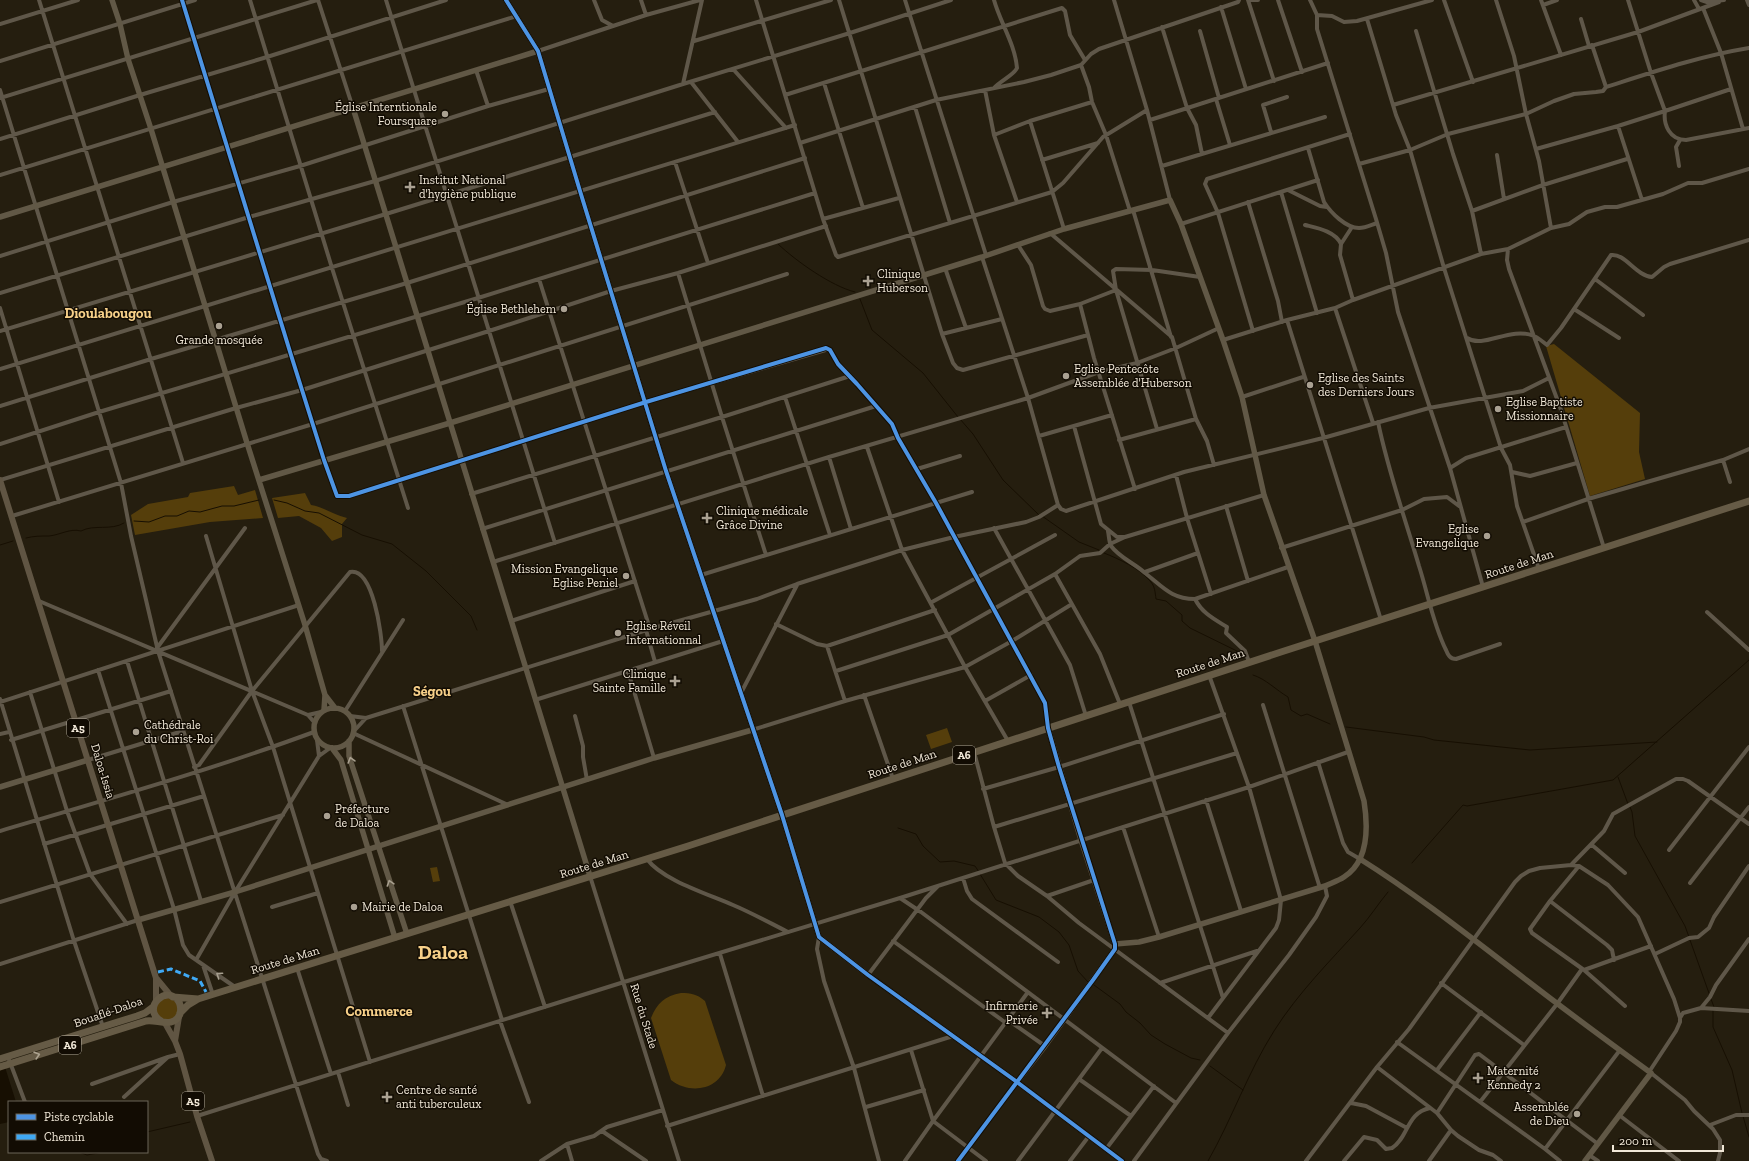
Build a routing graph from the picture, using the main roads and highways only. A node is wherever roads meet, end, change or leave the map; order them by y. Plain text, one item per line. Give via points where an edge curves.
1 (0, 480) edge
2 (1749, 501) edge
3 (156, 978) junction
4 (172, 996) junction
5 (198, 999) junction
6 (155, 1004) junction
7 (180, 1015) junction
8 (163, 1022) junction
9 (176, 1041) junction
10 (0, 1059) edge
11 (10, 1060) junction
12 (0, 1067) edge
13 (212, 1161) edge

1 - 3 main road, Daloa-Issia / A5
2 - 5 highway, Route de Man / A6 via 647,859
3 - 4 main road, A5
3 - 6 main road, A5
4 - 5 highway, A6
4 - 6 highway via 164,996
4 - 7 highway via 180,1005
5 - 7 highway, A6 via 188,1005
6 - 8 highway via 155,1015
6 - 11 highway, Bouaflé-Daloa / A6 via 145,1013
7 - 8 highway via 172,1022
7 - 9 main road, A5
8 - 9 main road, A5
11 -> 8 highway, Bouaflé-Daloa / A6 via 146,1021
9 - 13 main road, A5
10 - 11 highway, Bouaflé-Daloa / A6
11 - 12 highway, Bouaflé-Daloa / A6

